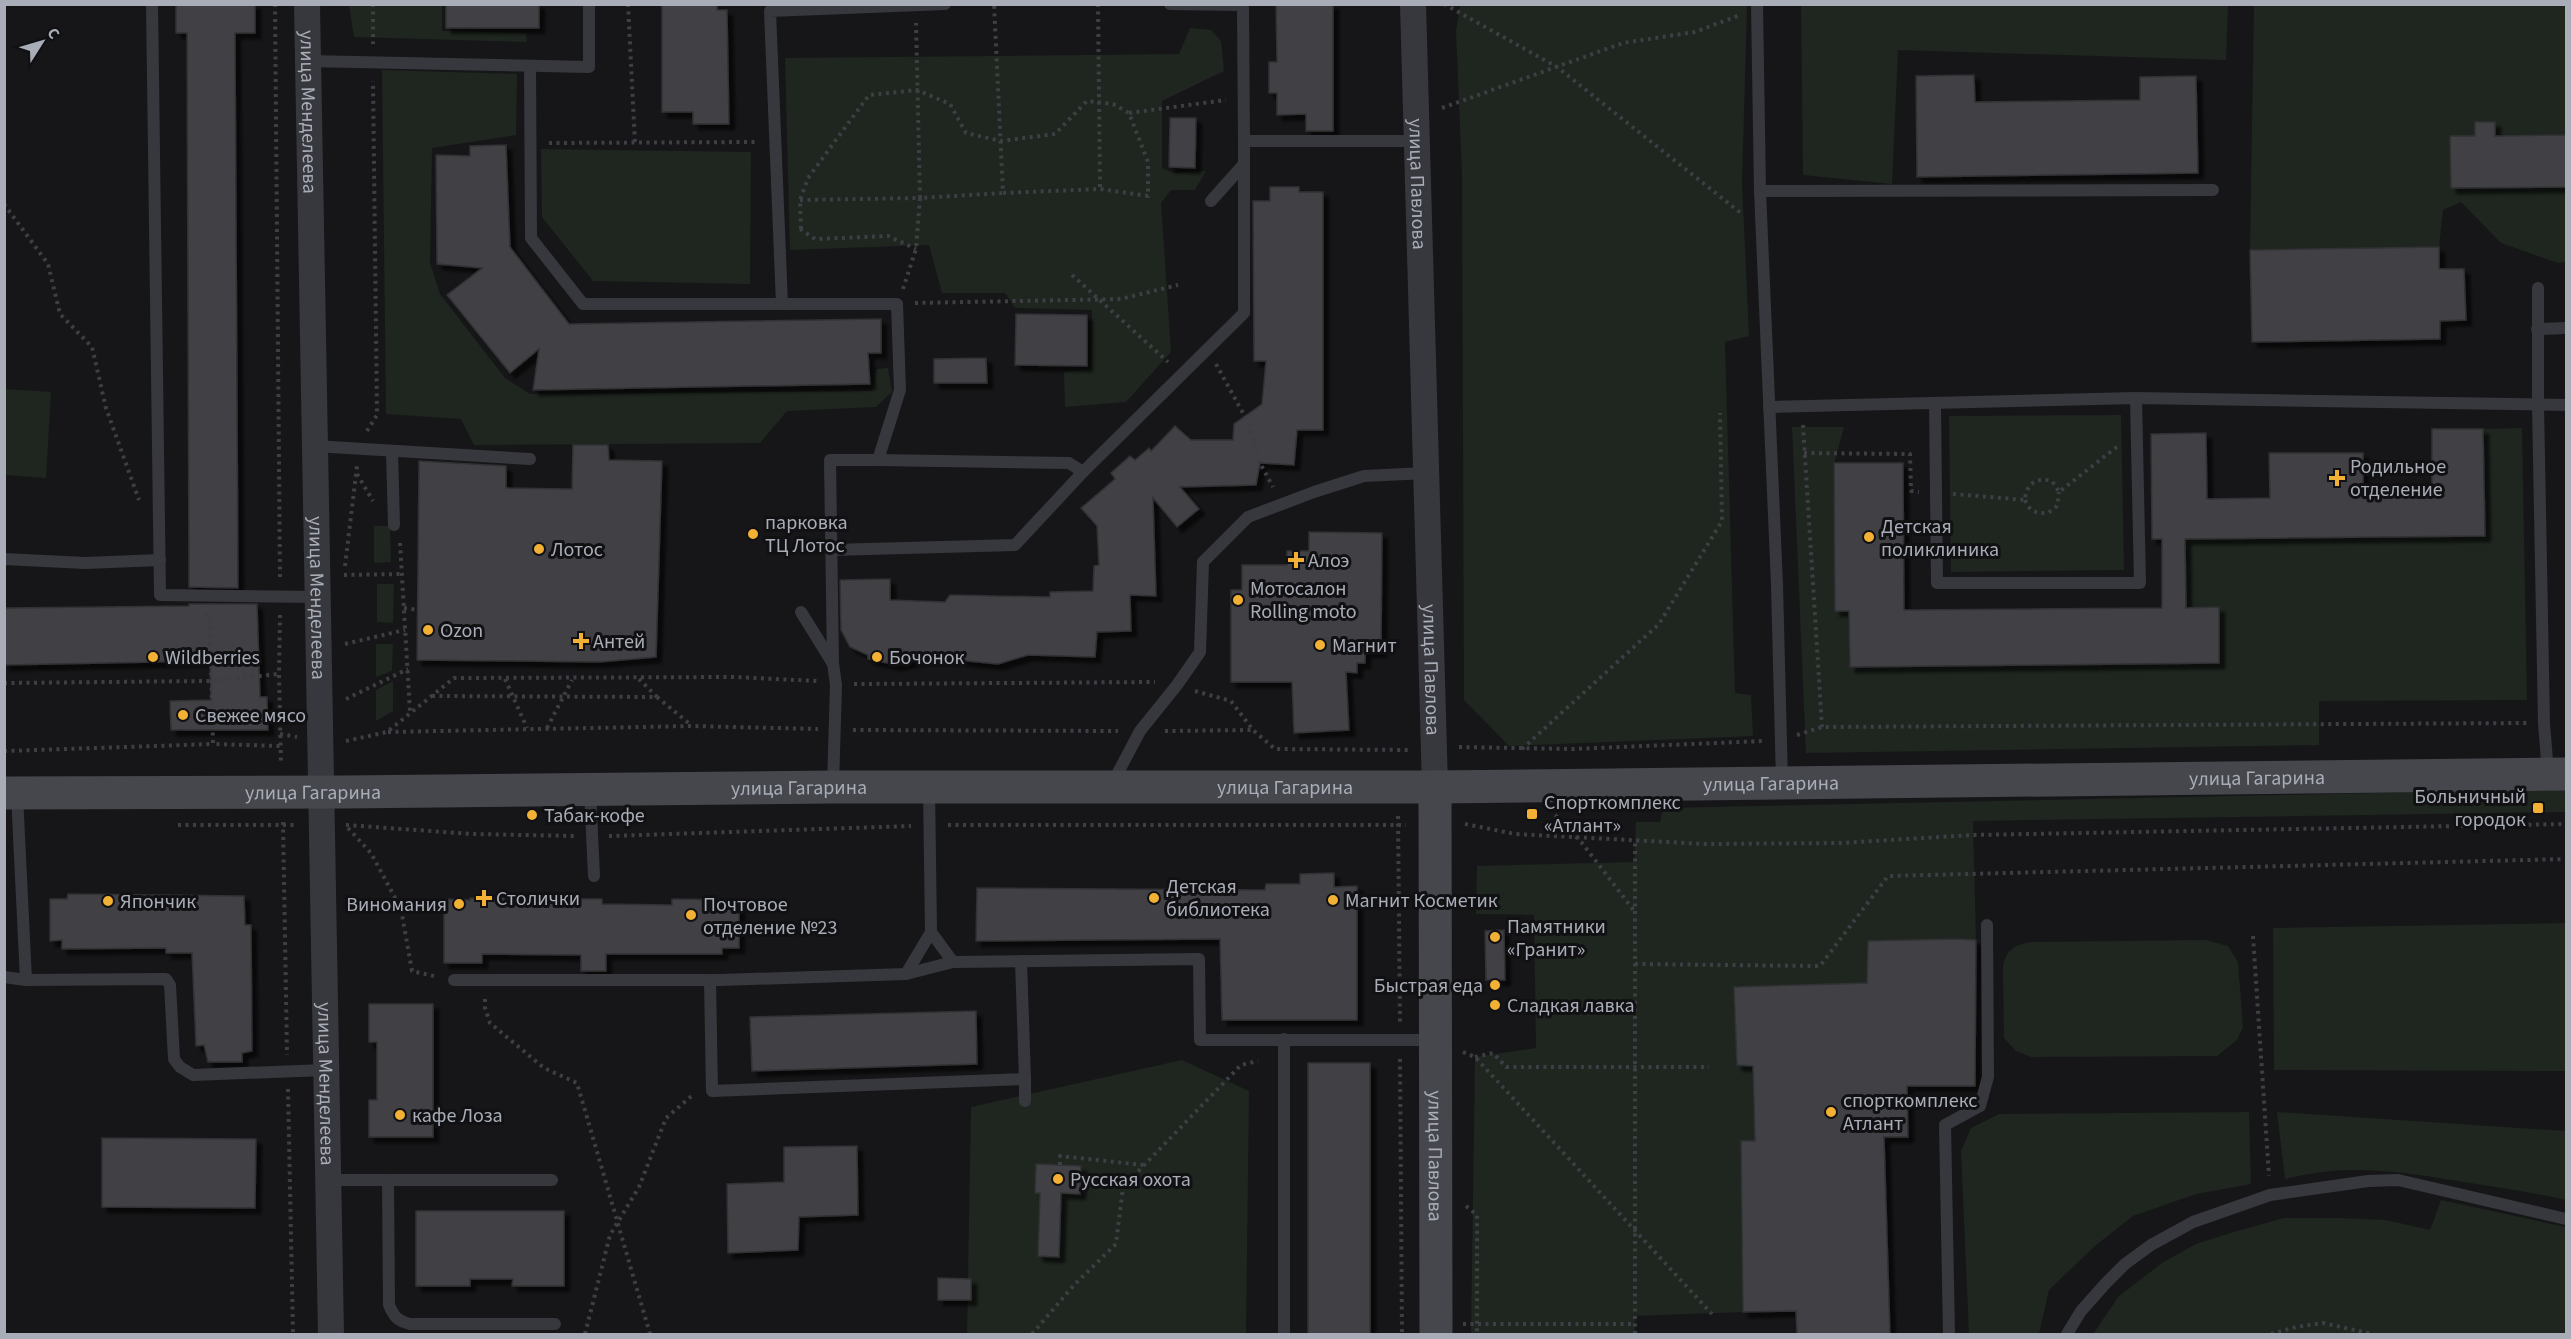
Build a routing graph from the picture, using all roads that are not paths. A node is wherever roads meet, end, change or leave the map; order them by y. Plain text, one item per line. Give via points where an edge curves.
1 (152, 4) edge
2 (307, 4) edge
3 (589, 4) edge
4 (945, 4) edge
5 (1170, 4) edge
6 (1413, 4) edge
7 (915, 6) edge
8 (1757, 6) edge
9 (308, 61) junction
10 (530, 66) junction
11 (1244, 141) junction
12 (1416, 141) junction
13 (1244, 164) junction
14 (2213, 190) dead end
15 (1760, 191) junction
16 (1211, 201) dead end
17 (2538, 288) dead end
18 (782, 304) junction
19 (2566, 328) edge
20 (2537, 329) junction
21 (2136, 398) junction
22 (1935, 403) junction
23 (2538, 405) junction
24 (2566, 405) edge
25 (1768, 407) junction
26 (314, 446) junction
27 (392, 450) junction
28 (530, 459) dead end
29 (878, 460) junction
30 (1083, 472) junction
31 (1425, 473) junction
32 (394, 525) road end
33 (831, 550) junction
34 (4, 559) edge
35 (160, 560) junction
36 (316, 597) junction
37 (801, 612) dead end
38 (833, 663) junction
39 (2557, 774) edge
40 (1782, 783) junction
41 (833, 787) junction
42 (1434, 787) junction
43 (929, 788) junction
44 (1110, 788) junction
45 (590, 790) junction
46 (332, 792) junction
47 (11, 793) edge
48 (594, 876) dead end
49 (1987, 926) dead end
50 (931, 932) junction
51 (1021, 961) junction
52 (953, 962) junction
53 (906, 974) junction
54 (4, 977) edge
55 (26, 980) junction
56 (454, 980) road end
57 (710, 980) junction
58 (1284, 1040) junction
59 (1435, 1040) junction
60 (325, 1070) junction
61 (1025, 1079) junction
62 (1025, 1101) dead end
63 (328, 1180) junction
64 (388, 1180) junction
65 (552, 1180) dead end
66 (2566, 1219) edge
67 (555, 1324) dead end
68 (1436, 1329) edge
69 (331, 1335) edge
70 (1284, 1335) edge
71 (1949, 1335) edge
72 (2067, 1335) edge

1 - 35 lane
2 - 9 street, улица Менделеева
3 - 10 lane via 589,67
4 - 7 lane
5 - 11 lane via 1243,5
6 - 12 street, улица Павлова
7 - 18 lane via 770,11
8 - 15 lane
9 - 10 lane
9 - 26 street, улица Менделеева
10 - 18 lane via 531,238 583,304
11 - 12 lane
11 - 13 lane
12 - 31 street, улица Павлова
13 - 16 lane
13 - 30 lane via 1244,313
14 - 15 lane
15 - 25 lane
17 - 20 lane
18 - 29 lane via 899,299 900,390
19 - 20 lane
20 - 23 lane
21 - 22 lane
21 - 22 lane via 2140,583 1937,583
21 - 23 lane
22 - 25 lane
23 - 24 lane
23 - 39 lane via 2544,723
25 - 40 lane
26 - 27 lane
26 - 36 street, улица Менделеева
27 - 28 lane
27 - 32 lane
29 - 30 lane via 1069,463
29 - 33 lane via 830,460
30 - 33 lane via 1015,545
31 - 42 street, улица Павлова
31 - 44 lane via 1364,476 1248,517 1203,562 1200,652 1140,731
33 - 38 lane
34 - 35 lane via 85,563
35 - 36 lane via 160,595
36 - 46 street, улица Менделеева
37 - 38 lane
38 - 41 lane
39 - 40 main road, улица Гагарина
40 - 42 main road, улица Гагарина
41 - 43 main road, улица Гагарина
41 - 45 main road, улица Гагарина
42 - 44 main road, улица Гагарина
42 - 59 main road, улица Павлова
43 - 44 main road, улица Гагарина
43 - 50 lane
45 - 46 main road, улица Гагарина
45 - 48 lane
46 - 47 main road, улица Гагарина
46 - 60 street, улица Менделеева
47 - 55 lane
49 - 71 lane via 1988,1077 1980,1106 1944,1125
50 - 52 lane
50 - 53 lane
51 - 52 lane
51 - 58 lane via 1199,959 1200,1040
51 - 61 lane
52 - 53 lane
53 - 57 lane
54 - 55 lane
55 - 60 lane via 166,979 171,985 174,1059 193,1075
56 - 57 lane
57 - 61 lane via 712,1091
58 - 59 lane
58 - 70 lane
59 - 68 main road, улица Павлова
60 - 63 street, улица Менделеева
61 - 62 lane
63 - 64 lane
63 - 69 street, улица Менделеева
64 - 65 lane
64 - 67 lane via 389,1305 400,1322
66 - 72 lane via 2398,1180 2270,1194 2193,1222 2151,1245 2106,1283

